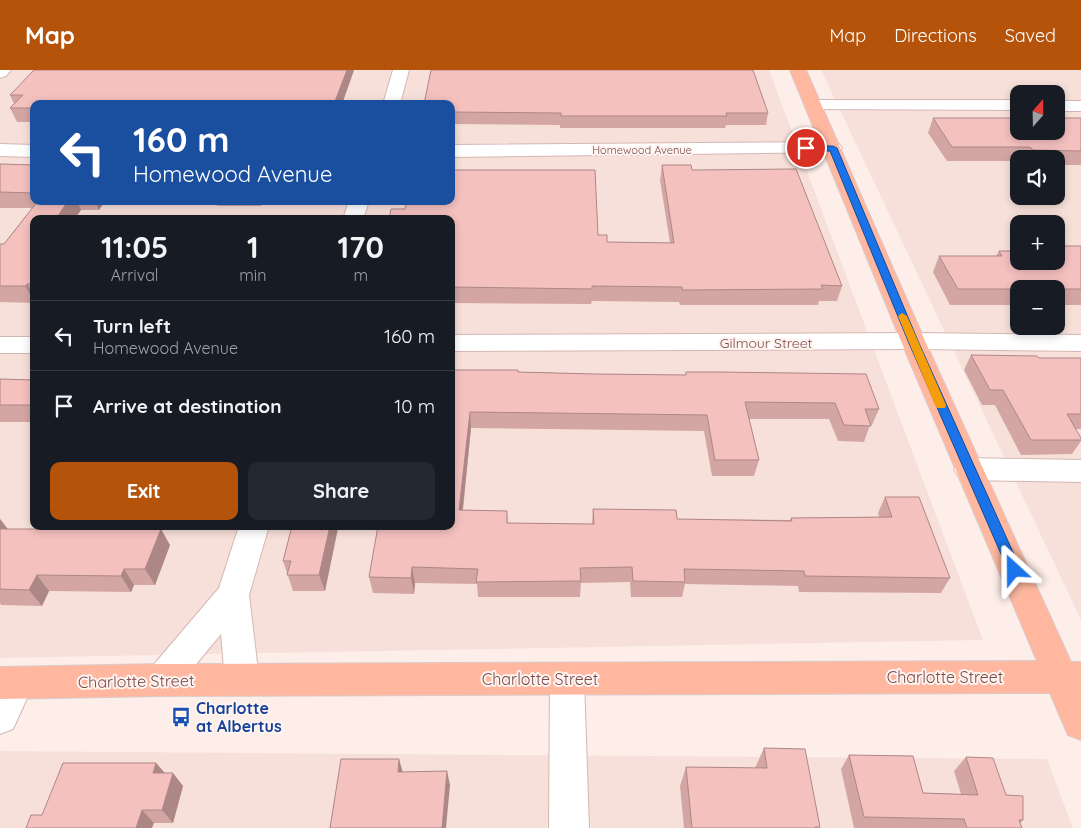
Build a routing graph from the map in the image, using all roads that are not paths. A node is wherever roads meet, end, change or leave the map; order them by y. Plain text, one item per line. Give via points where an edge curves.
1 (3, 70) edge
2 (401, 70) edge
3 (798, 70) edge
4 (0, 73) edge
5 (392, 100) edge
6 (814, 105) junction
7 (1010, 106) edge
8 (1065, 106) edge
9 (1081, 106) edge
10 (833, 148) junction
11 (0, 150) edge
12 (30, 151) edge
13 (455, 151) edge
14 (913, 341) junction
15 (455, 343) edge
16 (1081, 343) edge
17 (0, 345) edge
18 (30, 345) edge
19 (968, 469) junction
20 (1081, 471) edge
21 (253, 530) edge
22 (233, 595) junction
23 (1071, 678) edge
24 (242, 679) junction
25 (567, 679) junction
26 (162, 680) junction
27 (8, 683) edge
28 (0, 717) edge
29 (1081, 723) edge
30 (569, 828) edge

1 - 4 street
2 - 5 street
3 - 6 main road
6 - 7 street
6 - 10 main road
8 - 9 street
10 - 13 street, Homewood Avenue
10 - 14 main road
11 - 12 street
14 - 15 street, Gilmour Street
14 - 16 street, Gilmour Street
14 - 19 main road
17 - 18 street
19 - 20 street
19 - 23 main road
21 - 22 street
22 - 24 street
22 - 26 street
23 - 25 main road, Charlotte Street
23 - 29 main road
24 - 25 main road, Charlotte Street
24 - 26 main road, Charlotte Street
25 - 30 street
26 - 27 main road, Charlotte Street
27 - 28 street

